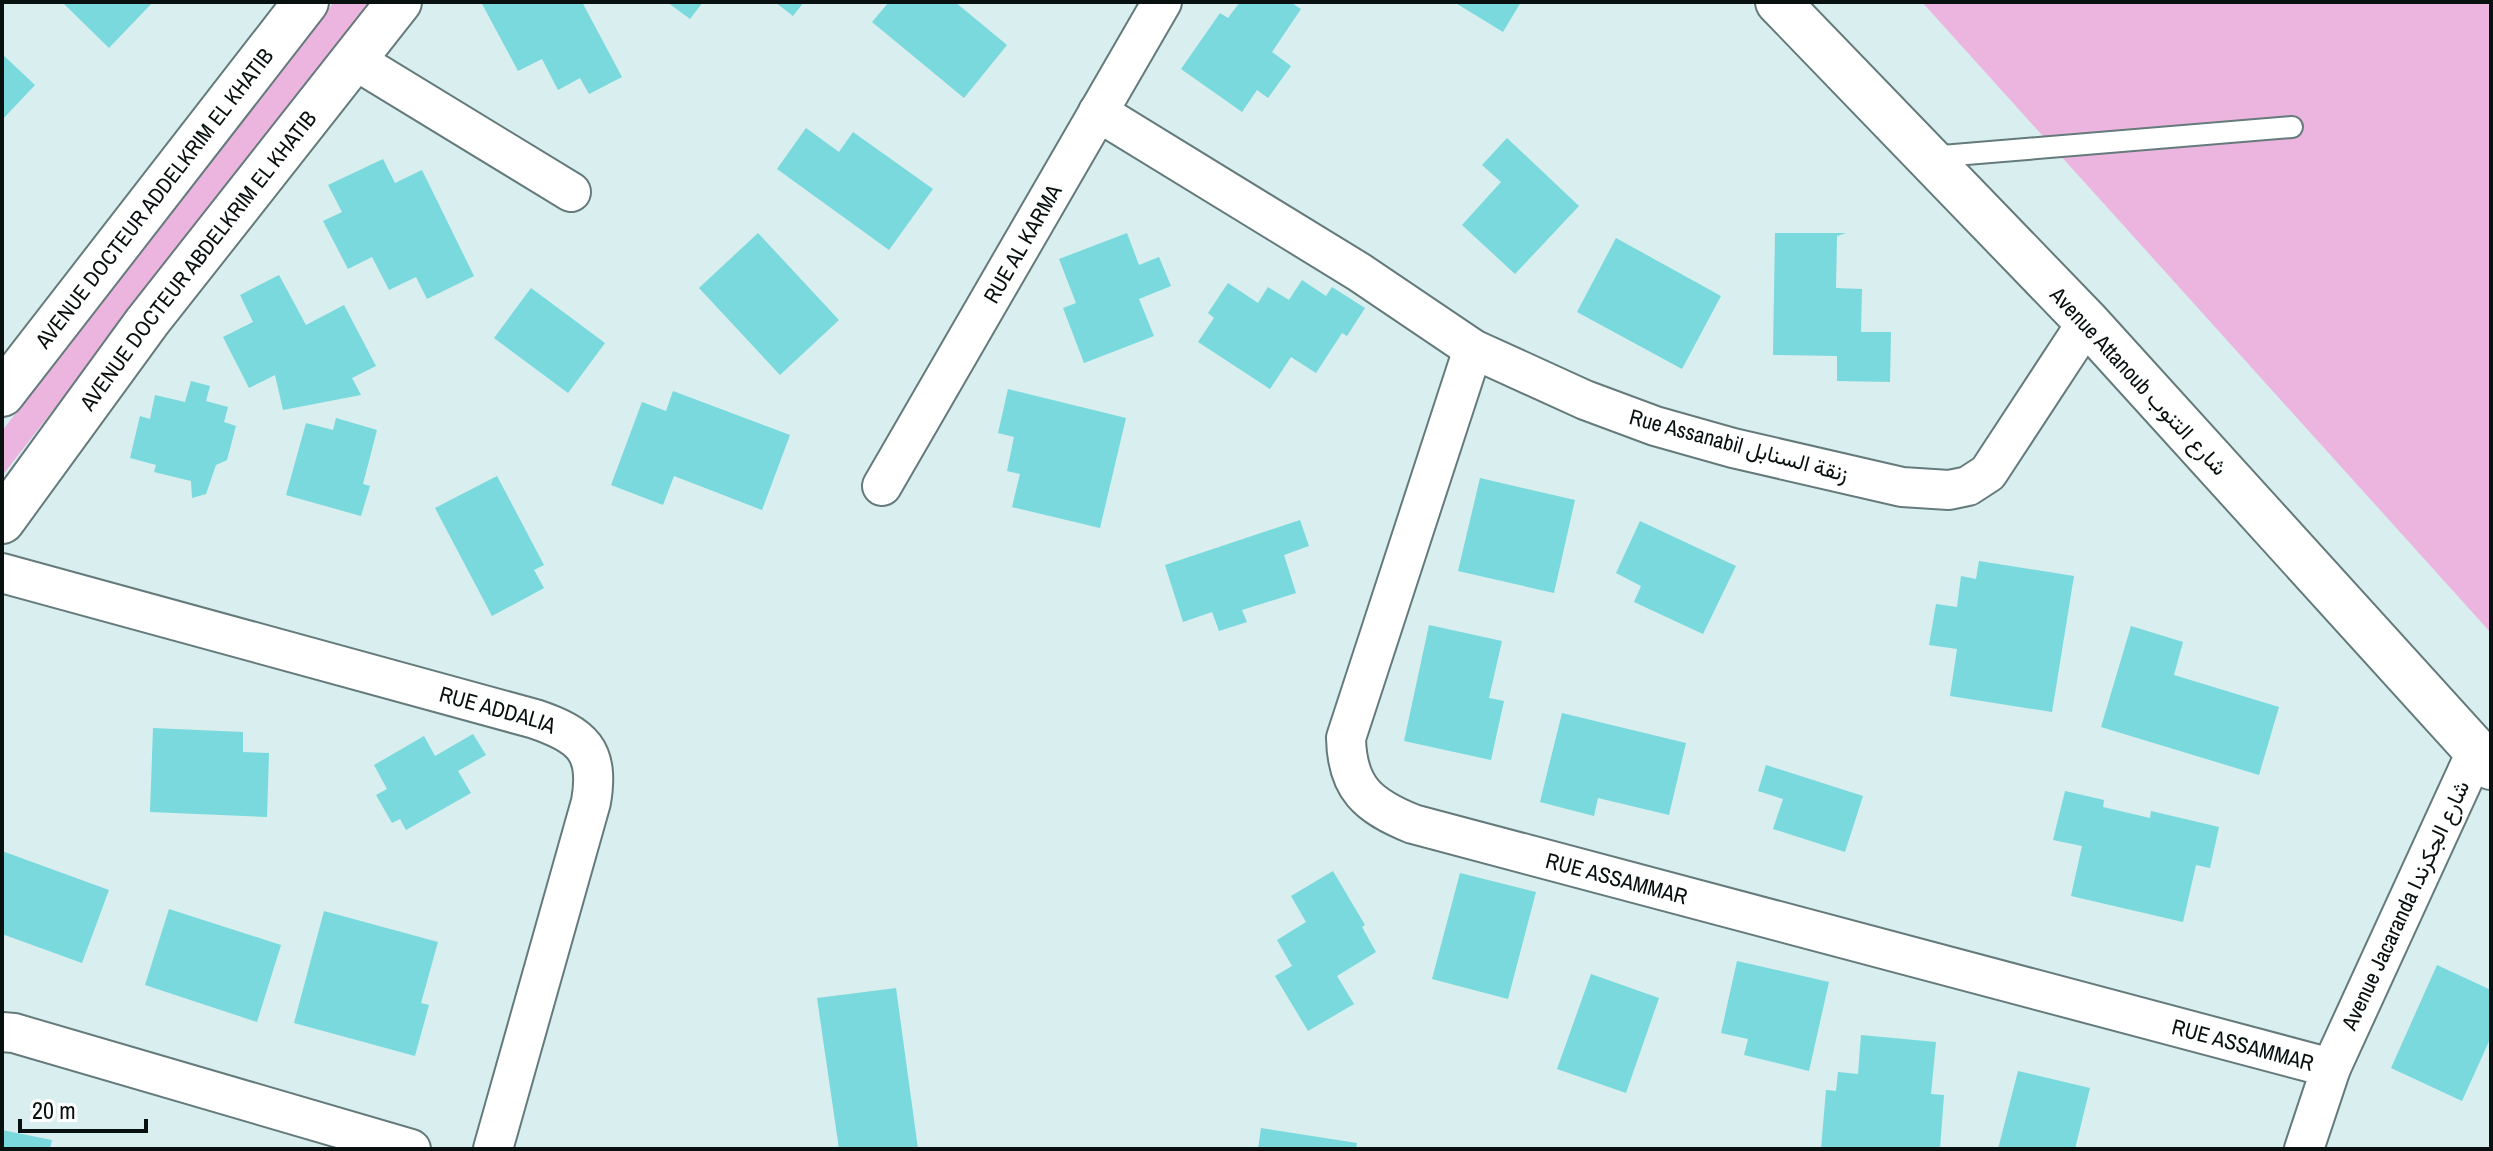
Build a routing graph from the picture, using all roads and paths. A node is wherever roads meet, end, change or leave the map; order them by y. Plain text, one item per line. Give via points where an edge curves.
1 (306, 2) edge
2 (399, 2) edge
3 (1162, 2) edge
4 (1778, 2) edge
5 (353, 59) junction
6 (1098, 112) junction
7 (2292, 127) dead end
8 (1927, 158) junction
9 (571, 192) dead end
10 (2087, 322) junction
11 (1473, 349) junction
12 (2, 394) edge
13 (882, 486) dead end
14 (2, 521) edge
15 (2, 573) edge
16 (2483, 759) edge
17 (2, 1032) edge
18 (2331, 1068) junction
19 (411, 1149) edge
20 (493, 1149) edge
21 (2304, 1149) edge

1 - 12 main road, AVENUE DOCTEUR ADDELKRIM EL KHATIB
2 - 5 main road, AVENUE DOCTEUR ABDELKRIM EL KHATIB
3 - 6 street, RUE AL KARMA
4 - 8 main road, Avenue Attanoub شارع التنوب
5 - 9 street
5 - 14 main road, AVENUE DOCTEUR ABDELKRIM EL KHATIB via 147,322
6 - 11 street, Rue Assanabil زنقة السنابل via 1359,272
6 - 13 street, RUE AL KARMA
7 - 8 lane
8 - 10 main road, Avenue Attanoub شارع التنوب
10 - 11 street, Rue Assanabil زنقة السنابل via 1988,473 1968,486 1933,492 1655,426
10 - 16 main road, Avenue Attanoub شارع التنوب
11 - 18 street, RUE ASSAMMAR via 1346,738 1347,768 1373,803 1391,816 1428,828
15 - 20 street, RUE ADDALIA via 535,719 559,727 587,750 595,780 591,802
16 - 18 street, Avenue Jacaranda شارع الجكرندا
17 - 19 street
18 - 21 street, Avenue Jacaranda شارع الجكرندا

